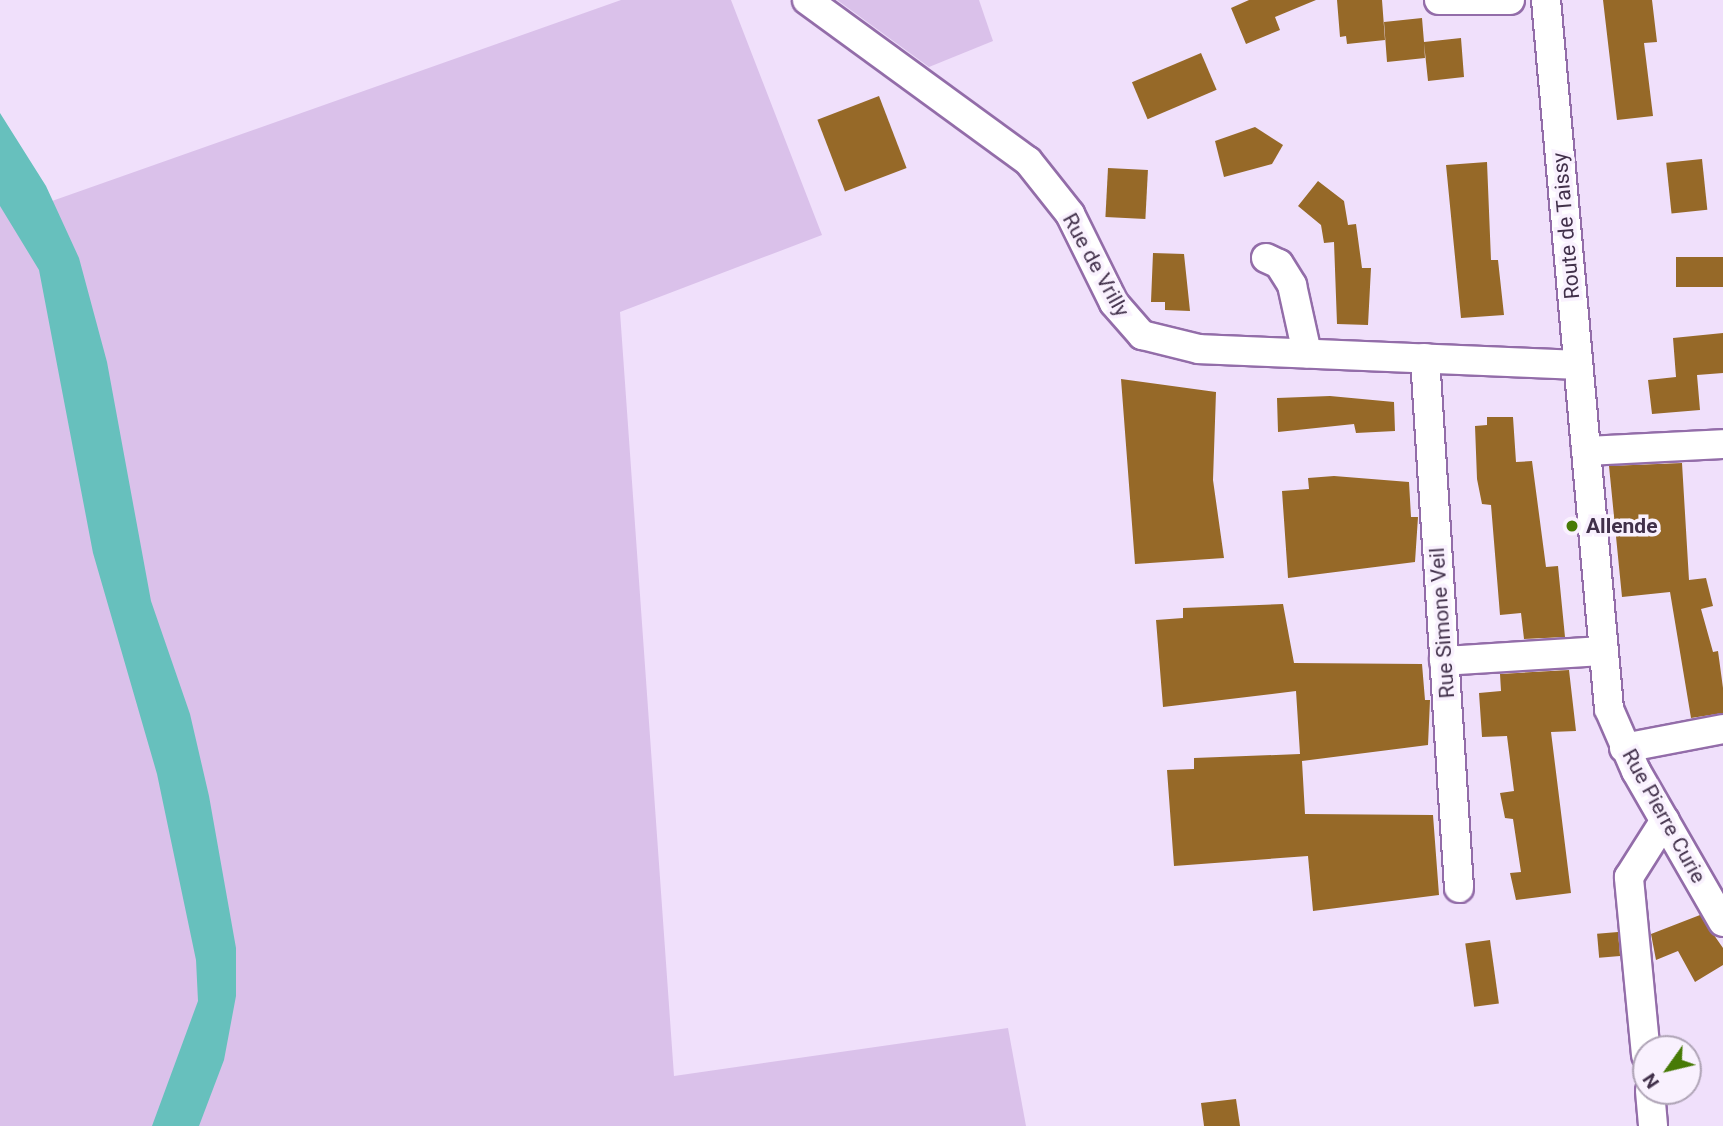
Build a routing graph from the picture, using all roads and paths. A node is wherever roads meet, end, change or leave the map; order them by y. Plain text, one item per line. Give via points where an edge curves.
1 (807, 0) edge
2 (1439, 0) edge
3 (1510, 0) edge
4 (1546, 0) edge
5 (1266, 258) dead end
6 (1307, 353) junction
7 (1425, 358) junction
8 (1578, 365) junction
9 (1723, 444) edge
10 (1586, 451) junction
11 (1604, 651) junction
12 (1444, 661) junction
13 (1723, 729) edge
14 (1624, 748) junction
15 (1665, 820) junction
16 (1459, 888) dead end
17 (1723, 922) edge
18 (1644, 1035) edge
19 (1651, 1105) edge
20 (1653, 1126) edge

1 - 6 street, Rue de Vrilly via 1028,162 1070,214 1114,303 1142,335 1199,349
2 - 3 street
4 - 8 street, Route de Taissy
5 - 6 street via 1279,264 1292,285
6 - 7 street, Rue de Vrilly
7 - 8 street, Rue de Vrilly
7 - 12 street, Rue Simone Veil
8 - 10 street, Route de Taissy
9 - 10 street
10 - 11 street, Route de Taissy
11 - 12 street
11 - 14 street, Rue Pierre Curie via 1609,709
12 - 16 street, Rue Simone Veil
13 - 14 street
14 - 15 street, Rue Pierre Curie
15 - 17 street, Rue Pierre Curie
15 - 18 street via 1629,877
19 - 20 street

